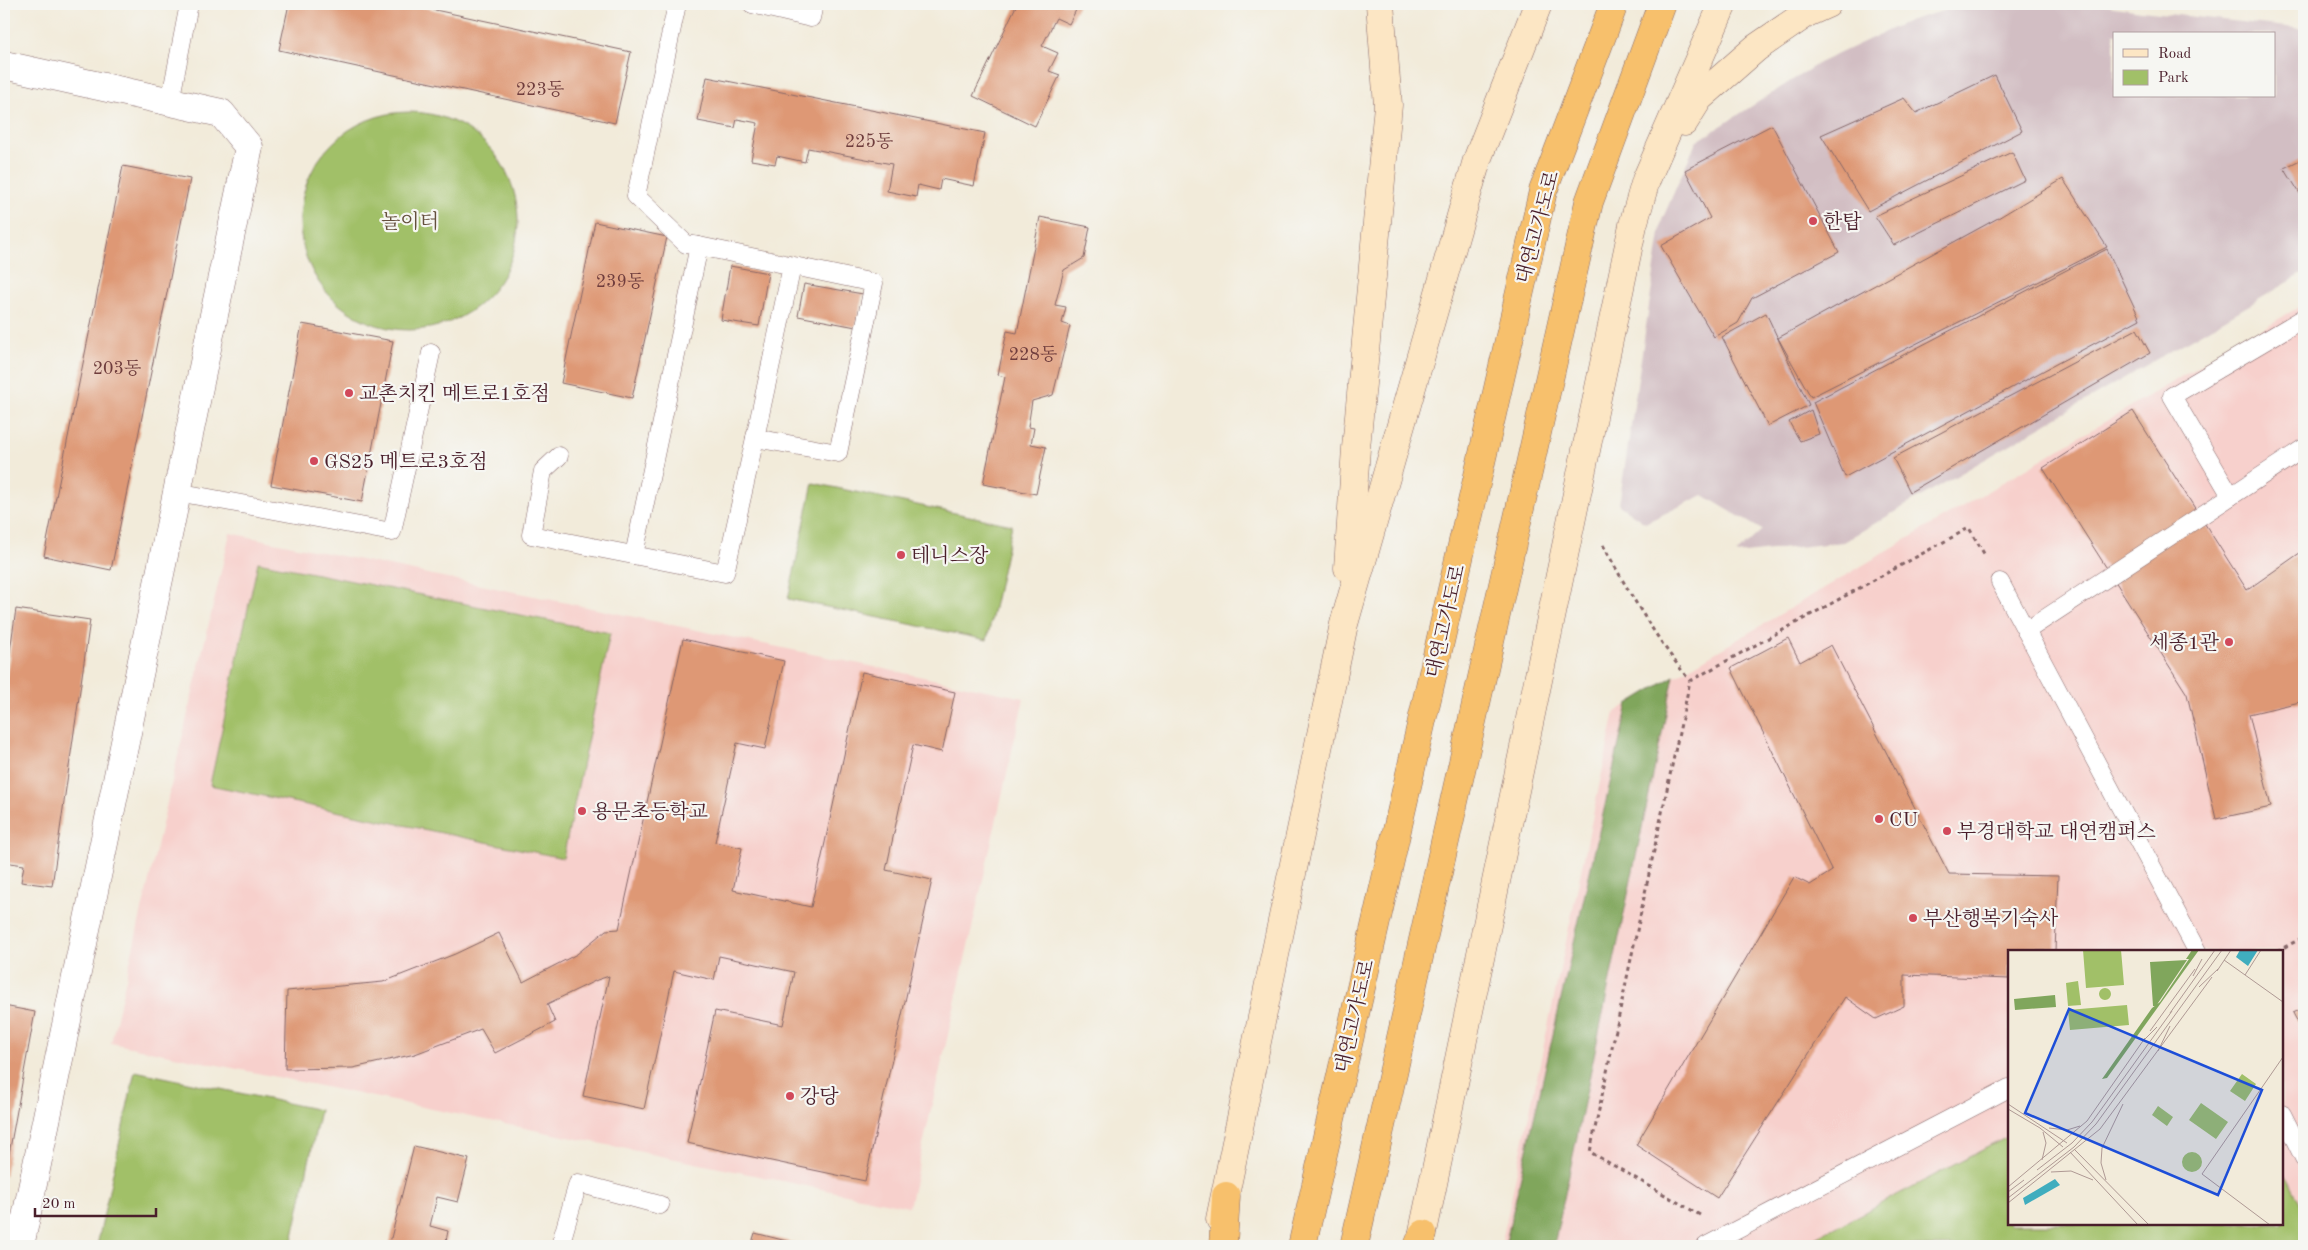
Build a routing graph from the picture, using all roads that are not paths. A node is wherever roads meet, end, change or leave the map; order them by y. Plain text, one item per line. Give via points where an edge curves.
1 (189, 4) edge
2 (676, 4) edge
3 (752, 4) edge
4 (814, 4) edge
5 (1380, 4) edge
6 (1538, 4) edge
7 (1614, 4) edge
8 (1662, 4) edge
9 (1723, 4) edge
10 (1827, 4) edge
11 (4, 66) edge
12 (170, 102) junction
13 (1646, 180) junction
14 (699, 246) junction
15 (792, 266) junction
16 (2304, 318) edge
17 (431, 353) dead end
18 (755, 438) junction
19 (2304, 448) edge
20 (559, 456) dead end
21 (177, 492) junction
22 (2231, 496) junction
23 (634, 555) junction
24 (2000, 582) road end
25 (1344, 624) junction
26 (2026, 631) junction
27 (2196, 950) edge
28 (2008, 1089) edge
29 (2283, 1116) edge
30 (2304, 1158) edge
31 (1226, 1196) junction
32 (660, 1206) dead end
33 (1420, 1242) edge
34 (20, 1246) edge
35 (560, 1246) edge
36 (1214, 1246) edge
37 (1223, 1246) edge
38 (1302, 1246) edge
39 (1354, 1246) edge
40 (1706, 1246) edge

1 - 12 lane
2 - 14 lane via 636,196 686,244
3 - 4 lane via 811,18
5 - 25 main road via 1388,104 1356,448
6 - 25 main road via 1477,160
7 - 38 highway, 대연고가도로 via 1543,191
8 - 39 highway via 1589,202
9 - 13 main road
10 - 13 main road via 1756,48 1700,98
11 - 12 street
12 - 21 street via 221,113 249,148
13 - 33 main road via 1631,234
14 - 15 lane
14 - 23 lane
15 - 18 lane
15 - 18 lane via 874,283 838,453
16 - 22 lane via 2172,396
17 - 21 lane via 392,532
18 - 23 lane via 725,573
19 - 22 lane
20 - 23 lane via 543,471 531,535
21 - 34 street
22 - 26 lane
24 - 26 lane
25 - 31 main road
26 - 27 lane
28 - 40 lane
29 - 30 lane
31 - 36 main road
31 - 37 highway
32 - 35 lane via 578,1183

